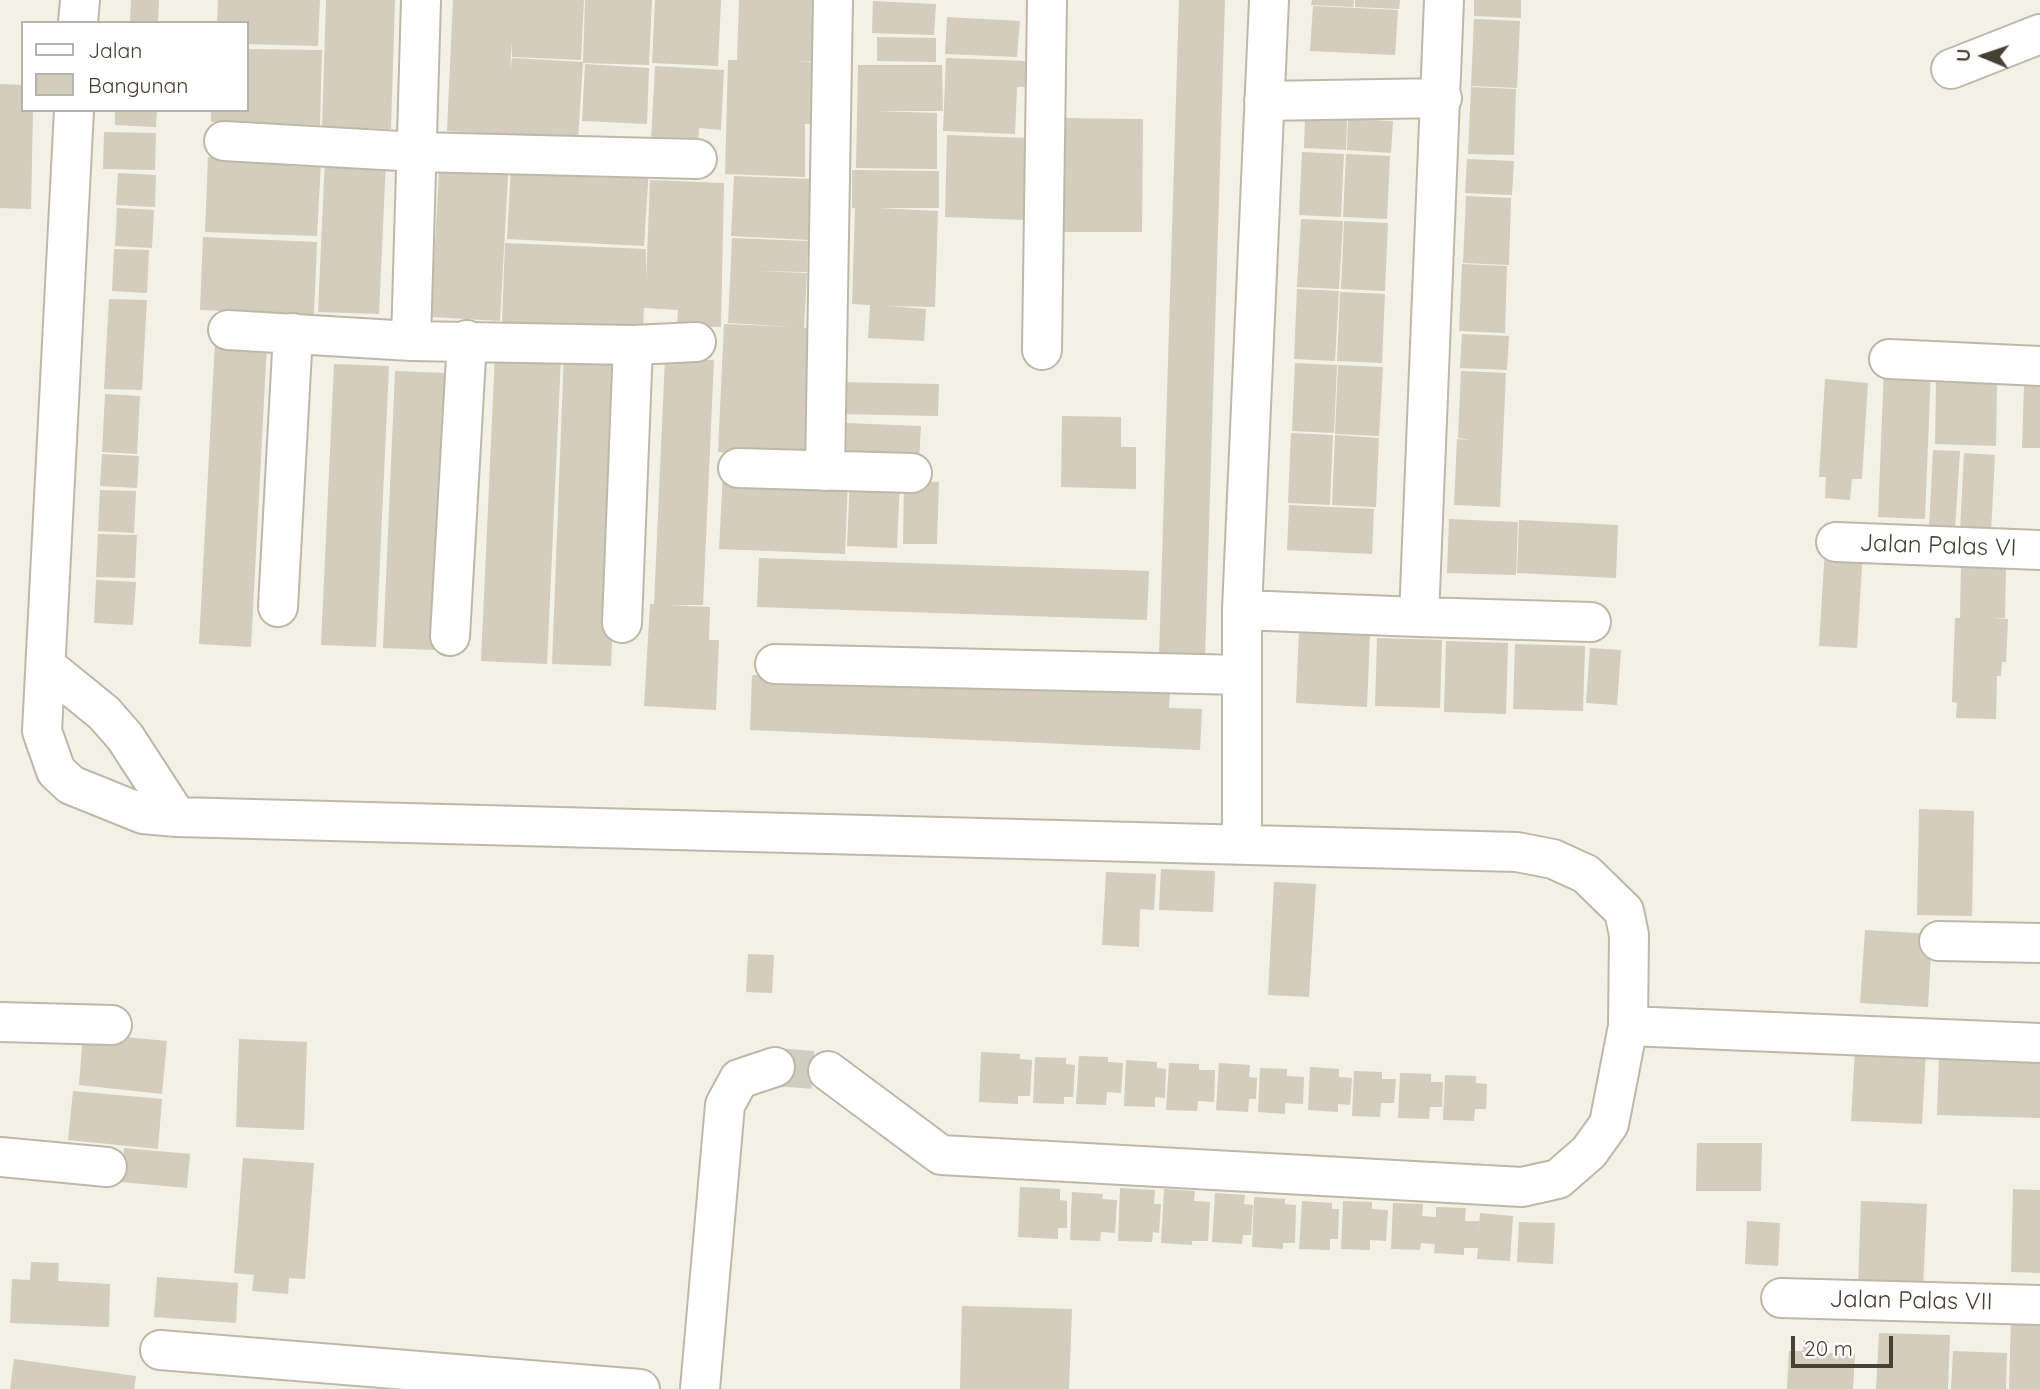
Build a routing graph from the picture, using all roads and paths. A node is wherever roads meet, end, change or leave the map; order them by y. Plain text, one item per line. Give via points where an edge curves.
1 (80, 0) edge
2 (421, 0) edge
3 (833, 0) edge
4 (1047, 0) edge
5 (1269, 0) edge
6 (1444, 0) edge
7 (78, 21) edge
8 (2040, 34) edge
9 (1951, 69) dead end
10 (1442, 98) junction
11 (1264, 102) junction
12 (74, 112) edge
13 (224, 141) dead end
14 (418, 152) junction
15 (696, 159) dead end
16 (228, 330) dead end
17 (293, 333) junction
18 (467, 340) junction
19 (411, 341) junction
20 (696, 342) dead end
21 (633, 345) junction
22 (1042, 350) dead end
23 (1889, 359) dead end
24 (2040, 366) edge
25 (738, 468) dead end
26 (825, 471) junction
27 (912, 473) dead end
28 (1836, 542) dead end
29 (2040, 550) edge
30 (278, 607) dead end
31 (1242, 610) junction
32 (1419, 617) junction
33 (1591, 622) dead end
34 (622, 623) dead end
35 (450, 636) dead end
36 (775, 664) dead end
37 (46, 666) junction
38 (1242, 675) junction
39 (177, 817) junction
40 (1242, 844) junction
41 (1939, 941) dead end
42 (2040, 943) edge
43 (0, 1022) edge
44 (112, 1025) dead end
45 (1628, 1026) junction
46 (2040, 1043) edge
47 (775, 1067) tunnel mouth
48 (828, 1071) tunnel mouth
49 (0, 1157) edge
50 (107, 1167) dead end
51 (1781, 1298) dead end
52 (2040, 1305) edge
53 (160, 1350) dead end
54 (640, 1389) edge
55 (701, 1389) edge

1 - 7 street
2 - 14 street
3 - 26 street
4 - 22 street
5 - 11 street
6 - 10 street
8 - 9 street
10 - 11 street
10 - 32 street
11 - 31 street
12 - 37 street
13 - 14 street
14 - 15 street
14 - 19 street
16 - 17 street
17 - 19 street
17 - 30 street
18 - 19 street
18 - 21 street
18 - 35 street
20 - 21 street
21 - 34 street
23 - 24 street
25 - 26 street
26 - 27 street
28 - 29 street, Jalan Palas VI
31 - 32 street
31 - 38 street
32 - 33 street
36 - 38 street
37 - 39 street via 104,713 125,737
37 - 39 street via 42,732 56,771 71,785 143,814
38 - 40 street
39 - 40 street
40 - 45 street via 1517,852 1553,859 1586,874 1624,911 1629,935
41 - 42 street
43 - 44 street
45 - 46 street
45 - 48 street via 1609,1125 1589,1152 1558,1179 1522,1187 941,1155
47 - 55 street via 739,1079 725,1105
49 - 50 street
51 - 52 street, Jalan Palas VII
53 - 54 street

